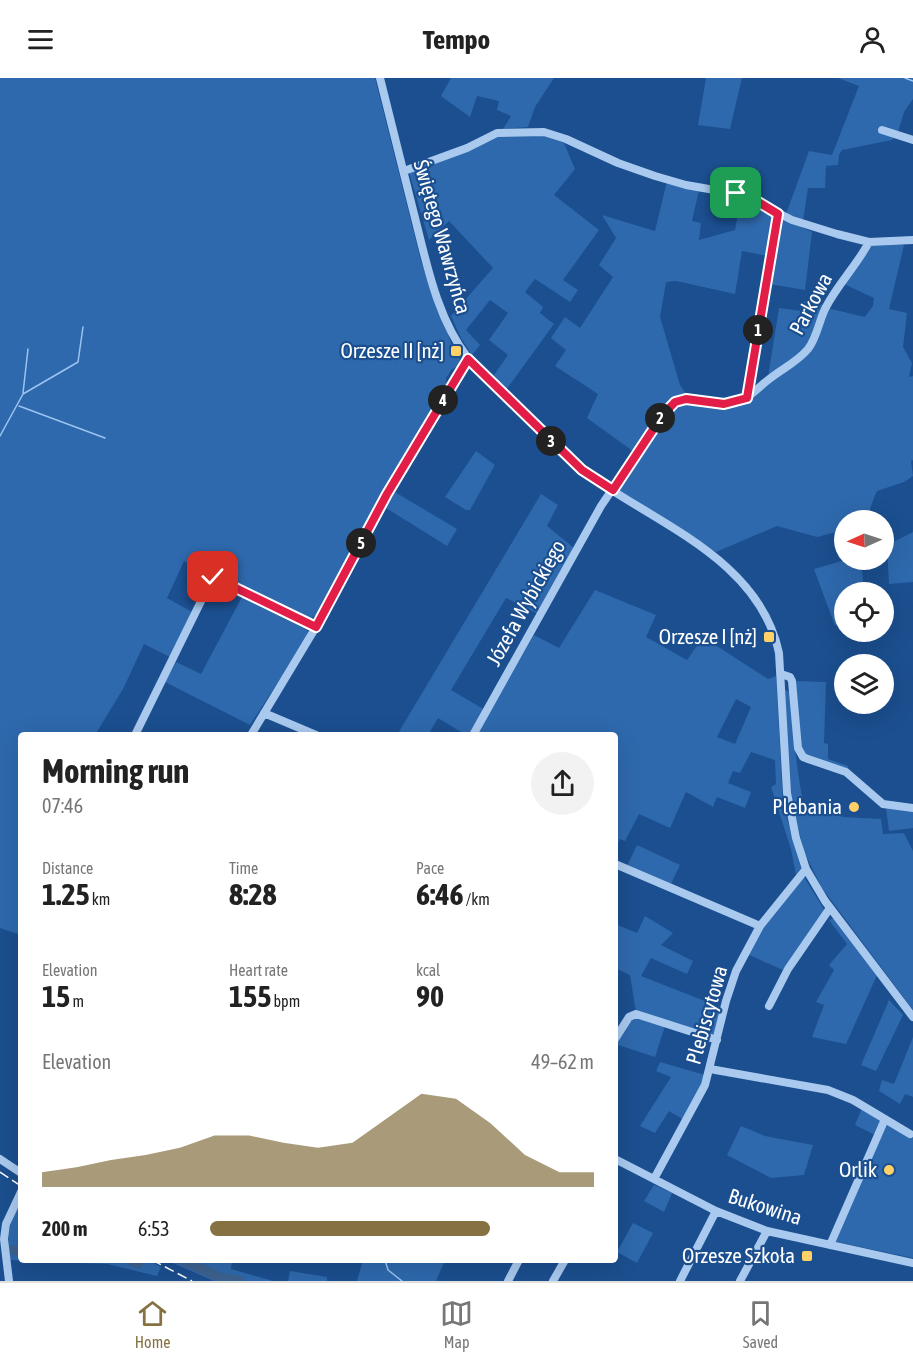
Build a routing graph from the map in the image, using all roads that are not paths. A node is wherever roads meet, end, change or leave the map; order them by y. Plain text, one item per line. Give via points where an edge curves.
1 (380, 78) edge
2 (882, 130) dead end
3 (913, 140) edge
4 (404, 171) junction
5 (778, 214) junction
6 (913, 240) edge
7 (869, 242) junction
8 (468, 359) junction
9 (747, 398) junction
10 (613, 490) junction
11 (316, 627) junction
12 (781, 674) junction
13 (264, 712) junction
14 (136, 732) edge
15 (253, 732) edge
16 (309, 732) edge
17 (475, 732) edge
18 (913, 808) edge
19 (618, 865) edge
20 (806, 869) junction
21 (830, 908) junction
22 (760, 926) junction
23 (769, 1006) dead end
24 (913, 1017) edge
25 (618, 1034) edge
26 (717, 1040) junction
27 (710, 1069) junction
28 (885, 1119) junction
29 (910, 1134) dead end
30 (0, 1159) edge
31 (618, 1163) edge
32 (18, 1171) edge
33 (654, 1179) junction
34 (18, 1198) edge
35 (716, 1211) junction
36 (767, 1231) junction
37 (830, 1245) junction
38 (517, 1263) edge
39 (562, 1263) edge
40 (913, 1263) edge
41 (9, 1281) edge
42 (508, 1281) edge
43 (553, 1281) edge
44 (680, 1281) edge
45 (740, 1281) edge

1 - 4 street, Świętego Wawrzyńca
2 - 3 street
4 - 5 street via 497,133 536,131 572,141 655,176 744,195
4 - 8 street, Świętego Wawrzyńca via 444,314
5 - 7 street
5 - 9 street, Parkowa
6 - 7 street
7 - 9 street, Parkowa via 826,307 810,346
8 - 10 street, Świętego Wawrzyńca via 582,470
8 - 11 street via 387,494
9 - 10 street via 724,404 686,399 675,402
10 - 12 street, Świętego Wawrzyńca via 692,541 748,588 774,634
10 - 17 street, Józefa Wybickiego
11 - 13 street
11 - 14 street via 213,577
12 - 18 street via 790,676 792,681 798,748 803,756 846,772 883,804
12 - 20 street, Świętego Wawrzyńca via 787,794
13 - 15 street
13 - 16 street
19 - 22 street
20 - 21 street, Świętego Wawrzyńca
20 - 22 street, Plebiscytowa
21 - 23 street via 788,969
21 - 24 street, Świętego Wawrzyńca
22 - 26 street, Plebiscytowa via 736,971
25 - 26 street via 629,1017 636,1014
26 - 27 street, Plebiscytowa
27 - 28 street via 828,1090
27 - 33 street, Plebiscytowa
28 - 29 street
28 - 37 street
30 - 32 street
31 - 33 street, Bukowina
33 - 35 street, Bukowina
34 - 41 street via 4,1239
35 - 36 street, Bukowina
35 - 44 street
36 - 37 street, Bukowina
36 - 45 street
37 - 40 street, Bukowina
38 - 42 street
39 - 43 street

